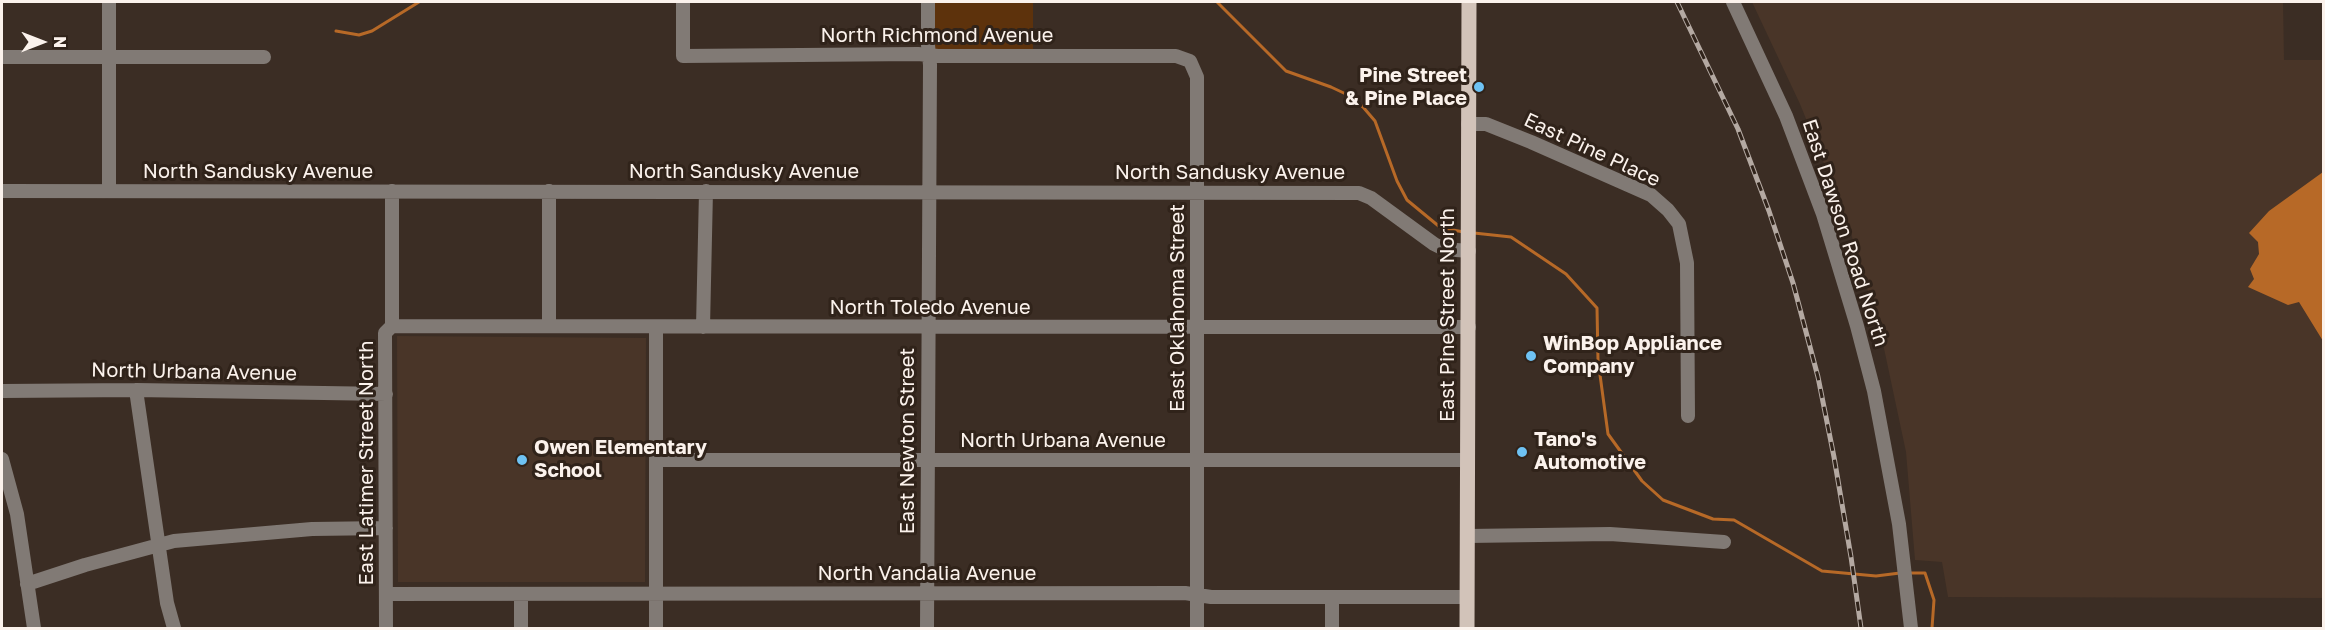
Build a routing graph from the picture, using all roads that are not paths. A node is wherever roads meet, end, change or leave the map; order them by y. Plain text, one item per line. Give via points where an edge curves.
1 (109, 2) edge
2 (683, 2) edge
3 (928, 2) edge
4 (1469, 2) edge
5 (1733, 2) edge
6 (929, 55) junction
7 (2, 57) edge
8 (108, 57) junction
9 (264, 57) dead end
10 (1190, 61) joint
11 (1468, 124) junction
12 (109, 190) junction
13 (2, 191) edge
14 (392, 191) junction
15 (549, 191) junction
16 (706, 191) junction
17 (929, 191) junction
18 (1197, 192) junction
19 (1469, 248) junction
20 (392, 326) junction
21 (549, 327) junction
22 (703, 327) junction
23 (1469, 327) junction
24 (656, 328) junction
25 (928, 328) junction
26 (1198, 328) junction
27 (136, 390) junction
28 (2, 391) edge
29 (386, 394) junction
30 (1688, 416) dead end
31 (2, 459) edge
32 (657, 460) junction
33 (926, 460) junction
34 (1198, 460) junction
35 (1468, 460) junction
36 (386, 528) junction
37 (1468, 536) junction
38 (1724, 542) dead end
39 (159, 544) junction
40 (27, 584) junction
41 (656, 593) junction
42 (927, 593) junction
43 (386, 594) junction
44 (520, 594) junction
45 (1197, 595) junction
46 (1332, 597) junction
47 (1467, 597) junction
48 (34, 628) edge
49 (174, 628) edge
50 (386, 628) edge
51 (520, 628) edge
52 (656, 628) edge
53 (927, 628) edge
54 (1197, 628) edge
55 (1332, 628) edge
56 (1467, 628) edge
57 (1911, 628) edge

1 - 8 street
2 - 6 street, North Richmond Avenue via 683,56
3 - 6 street, East Newton Street
4 - 11 main road, East Pine Street North
5 - 57 street, East Dawson Road North via 1786,116 1835,253 1874,391 1899,524
6 - 10 street, North Richmond Avenue via 1176,56
6 - 17 street, East Newton Street
7 - 8 street
8 - 9 street
8 - 12 street
10 - 18 street, East Oklahoma Street via 1197,77
11 - 19 main road, East Pine Street North
11 - 30 street, East Pine Place via 1486,124 1651,195 1679,224 1687,263
12 - 13 street, North Sandusky Avenue
12 - 14 street, North Sandusky Avenue
14 - 15 street, North Sandusky Avenue
14 - 20 street, East Latimer Street North
15 - 16 street, North Sandusky Avenue
15 - 21 street
16 - 17 street, North Sandusky Avenue
16 - 22 street
17 - 18 street, North Sandusky Avenue
17 - 25 street, East Newton Street
18 - 19 street, North Sandusky Avenue via 1359,193 1434,244 1444,249
18 - 26 street, East Oklahoma Street
19 - 23 main road, East Pine Street North
20 - 21 street, North Toledo Avenue
20 - 29 street, East Latimer Street North via 385,333
21 - 24 street, North Toledo Avenue
22 - 24 street, North Toledo Avenue
22 - 25 street, North Toledo Avenue
23 - 26 street, North Toledo Avenue
23 - 35 main road, East Pine Street North
24 - 32 street
25 - 26 street, North Toledo Avenue
25 - 33 street, East Newton Street
26 - 34 street, East Oklahoma Street
27 - 28 street, North Urbana Avenue
27 - 29 street, North Urbana Avenue
27 - 39 street
29 - 36 street, East Latimer Street North
31 - 40 street via 17,514
32 - 33 street, North Urbana Avenue
32 - 41 street
33 - 34 street, North Urbana Avenue
33 - 42 street, East Newton Street
34 - 35 street, North Urbana Avenue
34 - 45 street, East Oklahoma Street
35 - 37 main road, East Pine Street North
36 - 39 street via 312,529
36 - 43 street, East Latimer Street North
37 - 38 street via 1610,534
37 - 47 main road, East Pine Street North
39 - 40 street
39 - 49 street
40 - 48 street
41 - 42 street, North Vandalia Avenue
41 - 44 street, North Vandalia Avenue
41 - 52 street
42 - 45 street, North Vandalia Avenue
42 - 53 street, East Newton Street
43 - 44 street, North Vandalia Avenue
43 - 50 street, East Latimer Street North
44 - 51 street
45 - 46 street, North Vandalia Avenue
45 - 54 street, East Oklahoma Street
46 - 47 street, North Vandalia Avenue
46 - 55 street
47 - 56 main road, East Pine Street North

